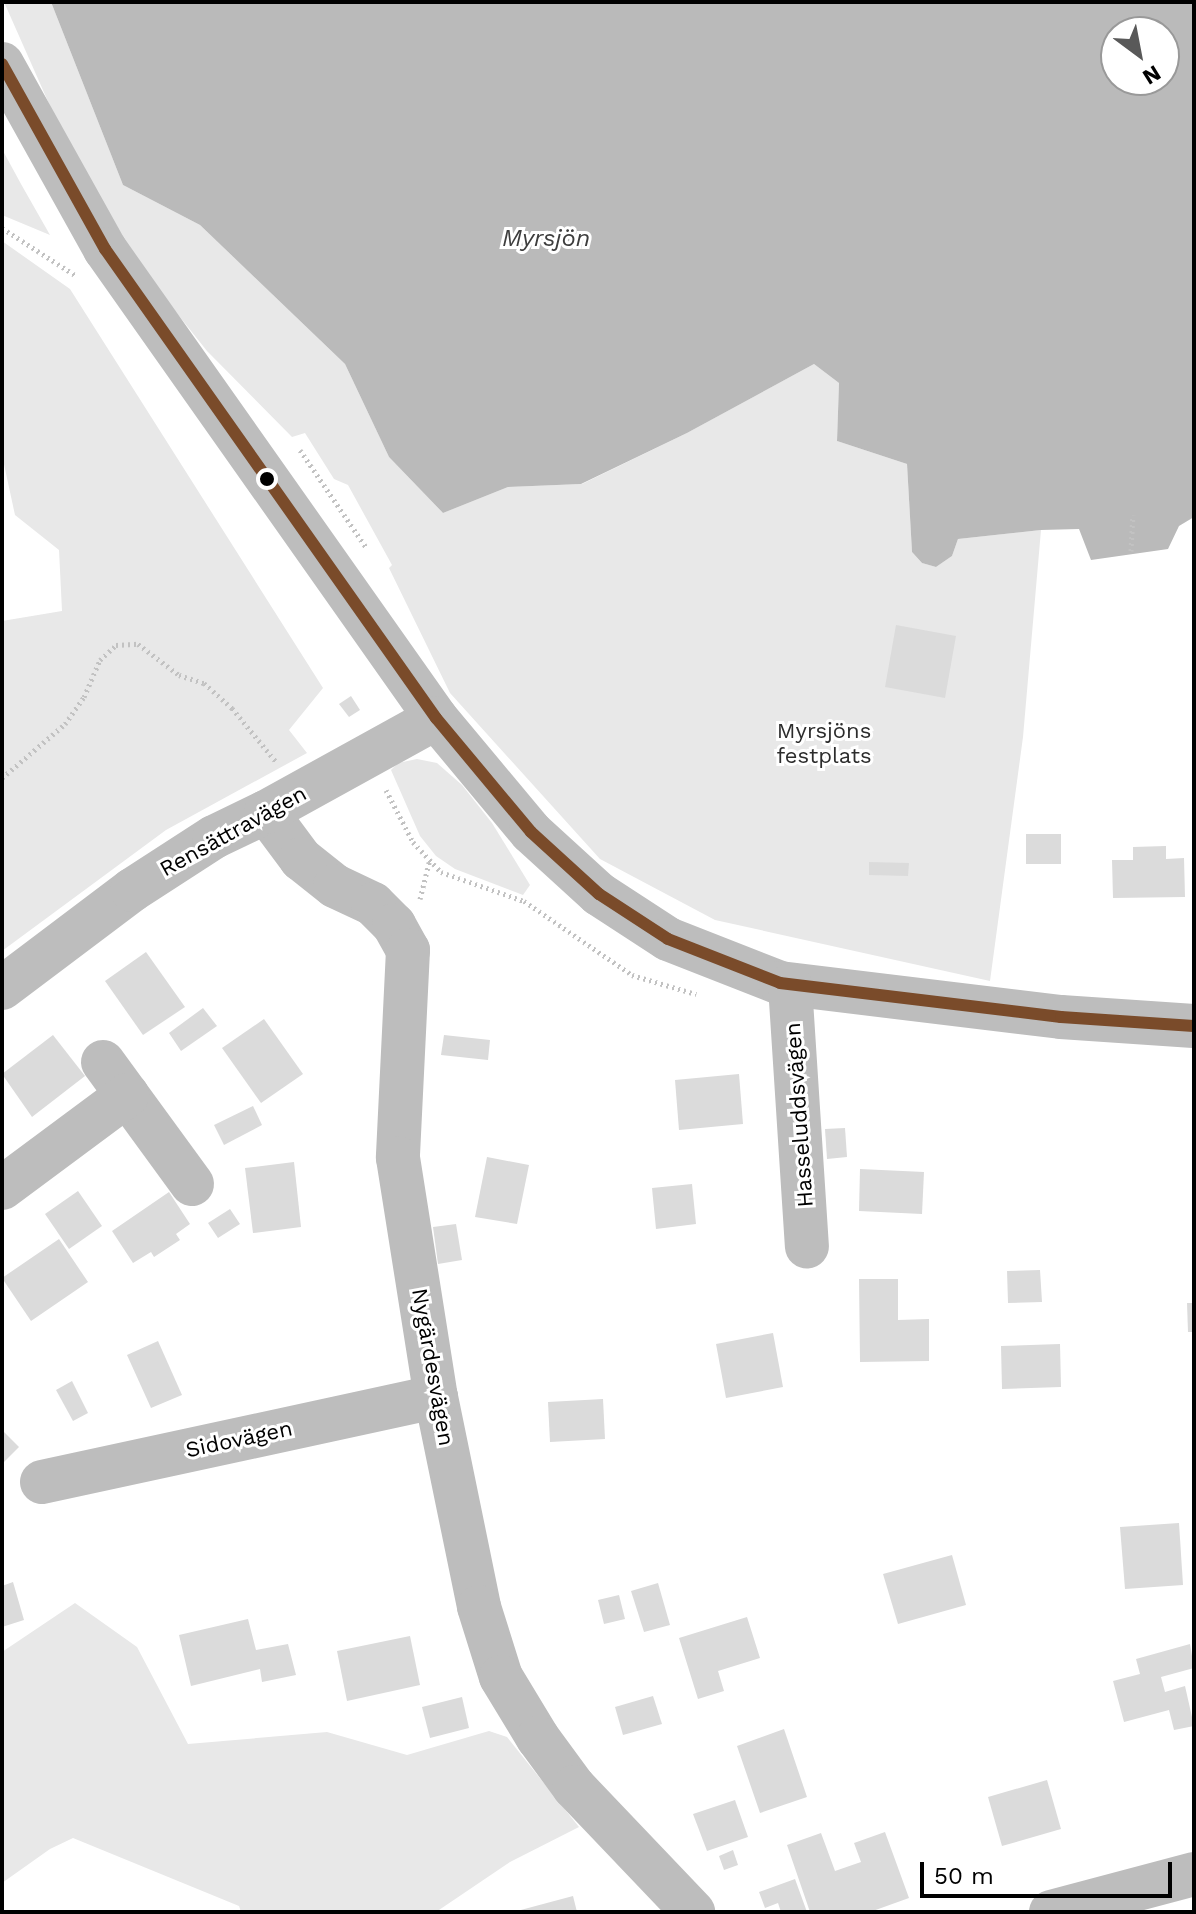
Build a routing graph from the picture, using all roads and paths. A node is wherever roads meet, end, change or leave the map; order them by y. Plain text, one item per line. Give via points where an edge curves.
1 (5, 80) edge
2 (2, 228) edge
3 (86, 283) dead end
4 (1133, 515) dead end
5 (1131, 551) dead end
6 (436, 718) junction
7 (278, 763) dead end
8 (2, 778) edge
9 (266, 812) junction
10 (790, 985) junction
11 (2, 988) edge
12 (1194, 1026) edge
13 (192, 1184) dead end
14 (2, 1188) edge
15 (807, 1246) dead end
16 (436, 1397) junction
17 (42, 1482) dead end
18 (1194, 1874) edge
19 (693, 1912) edge
20 (1051, 1912) edge

1 - 6 street via 105,249
2 - 3 path
4 - 5 path
6 - 9 street, Rensättravägen
6 - 10 street via 531,832 599,894 668,939
7 - 8 path via 204,683 179,675 138,644 116,645 100,660 65,724
9 - 11 street, Rensättravägen via 214,837 132,890
9 - 16 street, Nygärdesvägen via 301,859 335,886 373,904 408,950 398,1158
10 - 12 street via 1061,1017
10 - 15 street, Hasseluddsvägen
13 - 14 street via 115,1078
16 - 17 street, Sidovägen
16 - 19 street, Nygärdesvägen via 479,1607 501,1677 574,1787
18 - 20 street

